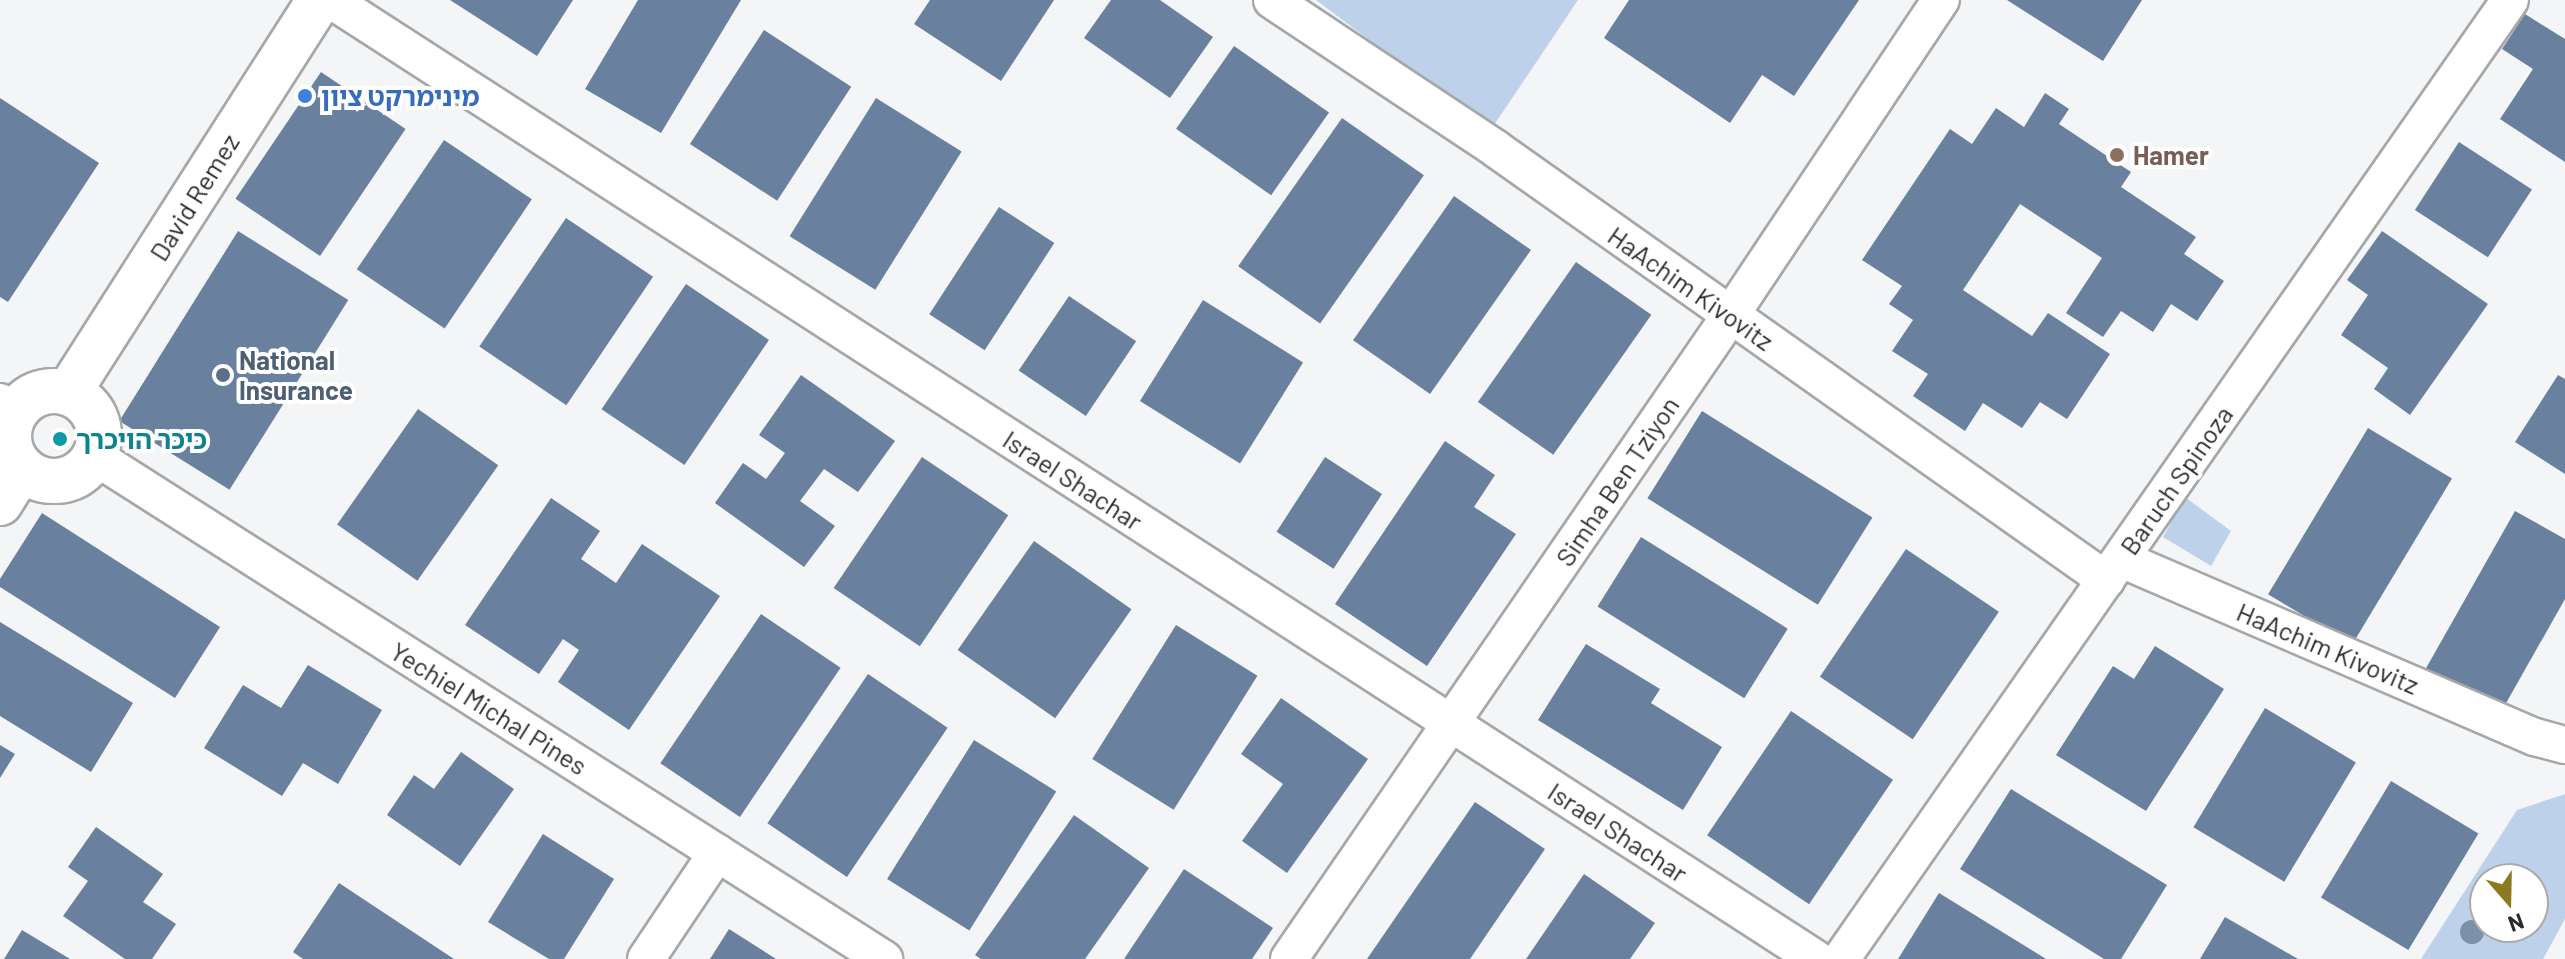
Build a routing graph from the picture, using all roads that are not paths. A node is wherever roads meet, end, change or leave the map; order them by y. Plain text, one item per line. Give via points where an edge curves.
1 (319, 0) edge
2 (331, 0) edge
3 (1272, 0) edge
4 (1941, 0) edge
5 (2510, 0) edge
6 (1730, 316) junction
7 (68, 393) junction
8 (8, 407) edge
9 (94, 456) junction
10 (11, 485) edge
11 (2113, 570) junction
12 (1450, 724) junction
13 (2550, 741) edge
14 (2565, 760) edge
15 (717, 853) junction
16 (646, 959) edge
17 (884, 959) edge
18 (1289, 959) edge
19 (1816, 959) edge
20 (1841, 959) edge

1 - 7 street, David Remez
2 - 12 street, Israel Shachar
3 - 6 street, HaAchim Kivovitz via 1496,149
4 - 6 street, Simha Ben Tziyon
5 - 11 street, Baruch Spinoza
6 - 11 street, HaAchim Kivovitz
6 - 12 street, Simha Ben Tziyon
7 - 8 street via 39,393
7 - 9 street via 92,412 98,426
8 - 10 street
9 - 10 street via 86,468 61,480 34,476
9 - 15 street, Yechiel Michal Pines
11 - 13 street, HaAchim Kivovitz
11 - 20 street, Baruch Spinoza
12 - 18 street, Simha Ben Tziyon
12 - 19 street, Israel Shachar
13 - 14 street, HaAchim Kivovitz
15 - 16 street
15 - 17 street, Yechiel Michal Pines

